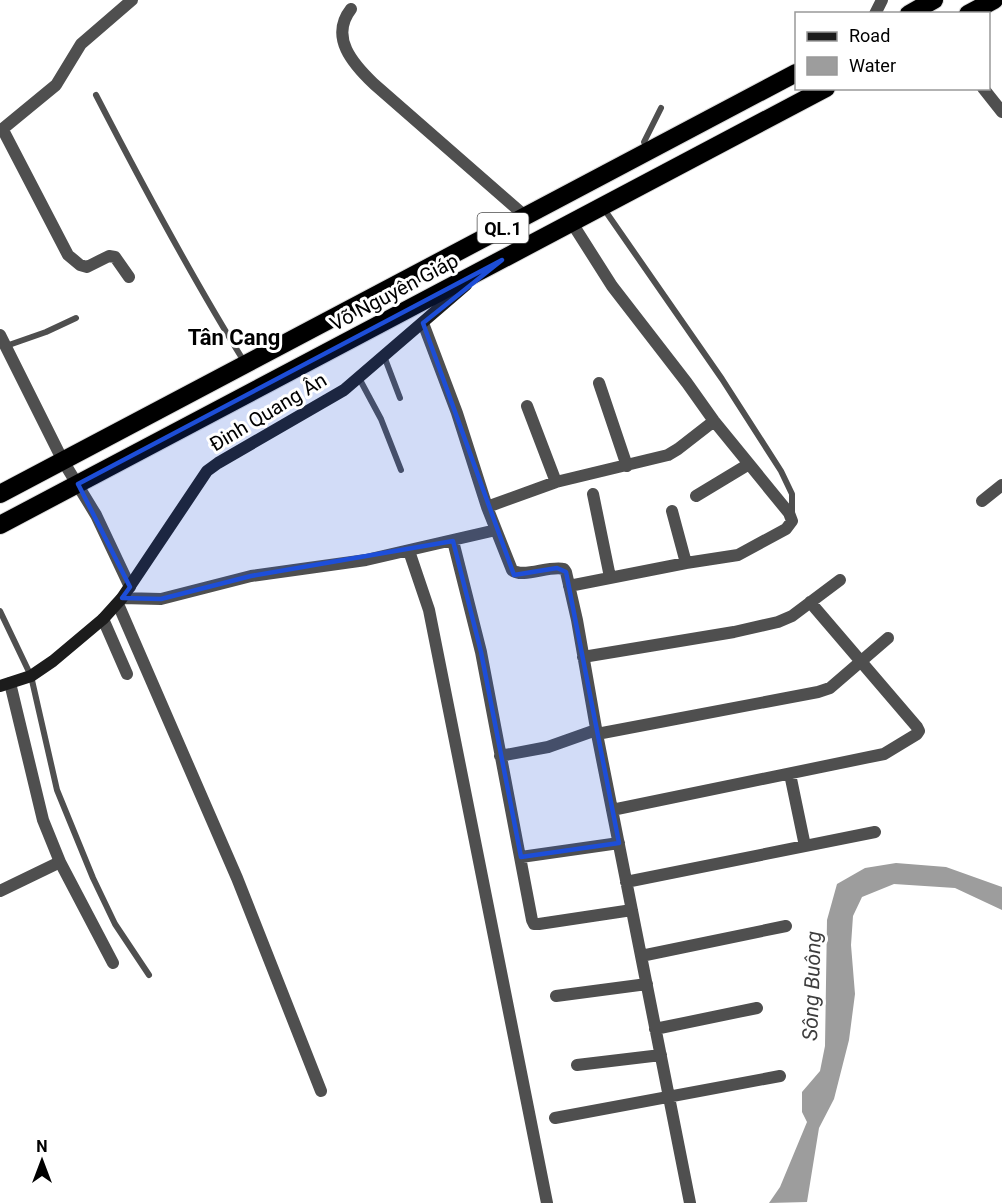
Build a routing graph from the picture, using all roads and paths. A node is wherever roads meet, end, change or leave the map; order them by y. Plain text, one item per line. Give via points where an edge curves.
1 (132, 0) edge
2 (934, 0) edge
3 (994, 0) edge
4 (351, 9) dead end
5 (913, 12) edge
6 (972, 12) edge
7 (795, 74) edge
8 (822, 90) edge
9 (985, 90) edge
10 (96, 95) dead end
11 (661, 108) dead end
12 (1002, 112) edge
13 (1, 131) edge
14 (648, 151) junction
15 (603, 207) junction
16 (525, 216) junction
17 (572, 223) junction
18 (502, 260) junction
19 (129, 277) dead end
20 (76, 318) dead end
21 (423, 323) junction
22 (3, 341) edge
23 (384, 356) junction
24 (246, 364) junction
25 (359, 378) junction
26 (599, 383) dead end
27 (400, 398) dead end
28 (527, 406) dead end
29 (714, 421) junction
30 (71, 456) junction
31 (749, 464) junction
32 (627, 466) junction
33 (401, 470) dead end
34 (556, 482) junction
35 (78, 484) junction
36 (1002, 485) edge
37 (0, 494) edge
38 (593, 494) dead end
39 (696, 496) dead end
40 (982, 501) dead end
41 (487, 507) junction
42 (672, 511) dead end
43 (792, 521) junction
44 (0, 525) edge
45 (496, 530) junction
46 (453, 541) junction
47 (409, 551) junction
48 (686, 563) junction
49 (610, 577) junction
50 (840, 580) dead end
51 (568, 586) junction
52 (130, 587) junction
53 (120, 601) junction
54 (810, 602) junction
55 (0, 611) edge
56 (102, 620) junction
57 (888, 638) dead end
58 (583, 657) junction
59 (861, 660) junction
60 (127, 674) dead end
61 (31, 675) junction
62 (5, 684) edge
63 (596, 732) junction
64 (500, 756) junction
65 (790, 774) junction
66 (612, 810) junction
67 (875, 832) dead end
68 (619, 843) junction
69 (806, 846) junction
70 (521, 857) junction
71 (60, 862) junction
72 (626, 882) junction
73 (0, 891) edge
74 (632, 910) junction
75 (786, 926) dead end
76 (641, 956) junction
77 (113, 963) dead end
78 (149, 975) dead end
79 (646, 984) junction
80 (556, 996) dead end
81 (757, 1008) dead end
82 (655, 1029) junction
83 (661, 1055) junction
84 (577, 1065) dead end
85 (780, 1076) dead end
86 (321, 1091) dead end
87 (669, 1097) junction
88 (555, 1118) dead end
89 (547, 1203) edge
90 (690, 1203) edge

1 - 13 street via 81,44 56,85
2 - 5 highway
3 - 6 highway
4 - 16 street via 343,20 343,43 356,67
7 - 14 highway, Võ Nguyên Giáp / QL.1
8 - 15 highway, Võ Nguyên Giáp / QL.1
9 - 12 street
10 - 24 lane via 165,228
11 - 14 lane via 644,142
13 - 19 street via 68,255 87,267 115,257
14 - 16 highway, Võ Nguyên Giáp / QL.1
15 - 17 highway, Võ Nguyên Giáp / QL.1
15 - 43 lane via 781,471 792,494
16 - 24 highway, Võ Nguyên Giáp / QL.1
17 - 18 highway, Võ Nguyên Giáp / QL.1
17 - 29 street via 612,286
18 - 21 street, Đinh Quang Ân via 472,279
18 - 35 highway, Võ Nguyên Giáp / QL.1
20 - 22 lane via 46,332
21 - 23 street, Đinh Quang Ân
21 - 41 street via 458,413
22 - 30 street
23 - 25 street, Đinh Quang Ân
23 - 27 lane
24 - 30 highway, Võ Nguyên Giáp / QL.1
25 - 33 lane
25 - 52 street, Đinh Quang Ân via 324,403 207,471
26 - 32 street
28 - 34 street
29 - 31 street
29 - 32 street via 668,455
30 - 35 street
30 - 37 highway, Võ Nguyên Giáp / QL.1
31 - 39 street
31 - 43 street
32 - 34 street
34 - 41 street
35 - 44 highway, QL.1
35 - 52 street
36 - 40 street
38 - 49 street
41 - 45 street
42 - 48 street
43 - 48 street via 786,529 738,555
45 - 46 street
45 - 51 street via 514,572 561,568
46 - 47 street
46 - 64 street via 481,652
47 - 53 street via 258,574 161,599
47 - 89 street via 429,610
48 - 49 street
49 - 51 street
50 - 54 street
51 - 58 street
52 - 53 street, Đinh Quang Ân
53 - 56 street, Đinh Quang Ân
53 - 86 street via 237,878
54 - 58 street via 792,616 766,625
54 - 59 street
55 - 61 lane
56 - 60 street
56 - 61 street, Đinh Quang Ân
57 - 59 street
58 - 63 street
59 - 63 street via 830,687 818,692
59 - 65 street via 919,731 884,754
61 - 62 street, Đinh Quang Ân
61 - 78 lane via 57,790 115,924
62 - 71 street via 43,820
63 - 64 street
63 - 66 street
64 - 70 street
65 - 66 street
65 - 69 street
66 - 68 street
67 - 69 street
68 - 70 street
68 - 72 street
69 - 72 street
70 - 74 street via 534,924
71 - 73 street
71 - 77 street
72 - 74 street
74 - 76 street
75 - 76 street
76 - 79 street
79 - 80 street
79 - 82 street
81 - 82 street
82 - 83 street
83 - 84 street
83 - 87 street
85 - 87 street
87 - 88 street
87 - 90 street

